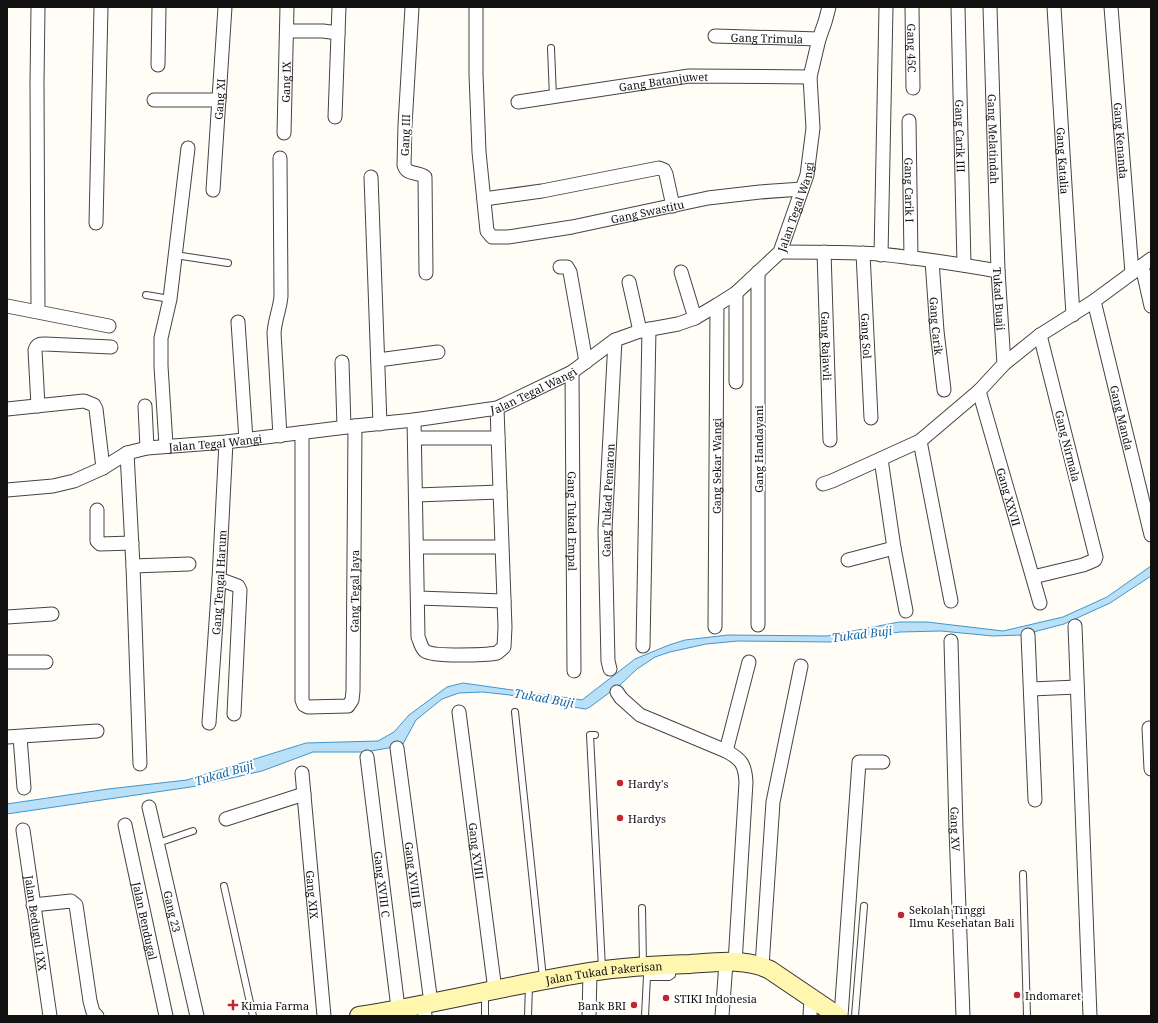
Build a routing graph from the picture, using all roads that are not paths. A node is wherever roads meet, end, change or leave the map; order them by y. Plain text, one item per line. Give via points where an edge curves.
1 (38, 7) edge
2 (101, 7) edge
3 (159, 7) edge
4 (225, 7) edge
5 (287, 7) edge
6 (339, 7) edge
7 (412, 7) edge
8 (476, 7) edge
9 (829, 7) edge
10 (886, 7) edge
11 (912, 7) edge
12 (958, 7) edge
13 (990, 7) edge
14 (1054, 7) edge
15 (1111, 7) edge
16 (287, 31) junction
17 (338, 33) junction
18 (714, 36) dead end
19 (819, 39) junction
20 (551, 48) dead end
21 (158, 65) dead end
22 (810, 78) junction
23 (913, 88) dead end
24 (553, 97) junction
25 (154, 100) dead end
26 (219, 100) junction
27 (518, 102) dead end
28 (335, 117) dead end
29 (909, 121) dead end
30 (284, 133) dead end
31 (188, 148) dead end
32 (280, 158) dead end
33 (371, 177) dead end
34 (802, 189) junction
35 (213, 190) dead end
36 (484, 199) junction
37 (673, 206) junction
38 (96, 223) dead end
39 (780, 252) junction
40 (824, 252) junction
41 (863, 253) junction
42 (175, 255) junction
43 (881, 255) junction
44 (911, 258) junction
45 (932, 260) junction
46 (228, 262) dead end
47 (964, 265) junction
48 (1142, 266) edge
49 (560, 267) dead end
50 (681, 272) dead end
51 (758, 272) junction
52 (998, 272) junction
53 (426, 273) dead end
54 (629, 282) dead end
55 (736, 292) junction
56 (146, 295) dead end
57 (170, 299) junction
58 (1094, 300) junction
59 (717, 305) junction
60 (7, 306) edge
61 (1151, 306) edge
62 (38, 311) junction
63 (1072, 315) junction
64 (695, 318) junction
65 (238, 322) dead end
66 (109, 326) dead end
67 (645, 330) junction
68 (1040, 335) junction
69 (615, 340) junction
70 (111, 347) dead end
71 (438, 352) dead end
72 (378, 360) junction
73 (342, 362) dead end
74 (586, 362) junction
75 (1004, 364) junction
76 (572, 372) junction
77 (736, 382) dead end
78 (944, 390) dead end
79 (979, 391) junction
80 (38, 406) junction
81 (145, 406) dead end
82 (497, 408) junction
83 (7, 410) edge
84 (871, 418) dead end
85 (414, 420) junction
86 (380, 424) junction
87 (349, 427) junction
88 (302, 433) junction
89 (280, 436) junction
90 (415, 438) junction
91 (498, 438) junction
92 (246, 440) junction
93 (830, 440) dead end
94 (920, 441) junction
95 (226, 442) junction
96 (166, 445) junction
97 (146, 448) junction
98 (127, 453) junction
99 (881, 459) junction
100 (103, 468) junction
101 (823, 484) dead end
102 (7, 490) edge
103 (500, 492) junction
104 (416, 495) junction
105 (97, 510) dead end
106 (1151, 535) edge
107 (132, 544) junction
108 (417, 547) junction
109 (501, 547) junction
110 (894, 548) junction
111 (848, 560) dead end
112 (189, 564) dead end
113 (133, 566) junction
114 (1033, 577) junction
115 (219, 579) junction
116 (418, 598) junction
117 (504, 601) junction
118 (951, 601) dead end
119 (1040, 603) dead end
120 (906, 611) dead end
121 (52, 614) dead end
122 (7, 617) edge
123 (758, 625) dead end
124 (1075, 626) dead end
125 (715, 627) dead end
126 (1028, 635) dead end
127 (951, 641) dead end
128 (643, 646) dead end
129 (7, 662) edge
130 (46, 662) dead end
131 (749, 662) dead end
132 (609, 665) dead end
133 (801, 666) dead end
134 (574, 670) dead end
135 (1077, 687) junction
136 (1031, 689) junction
137 (617, 692) dead end
138 (459, 712) dead end
139 (515, 712) dead end
140 (234, 714) dead end
141 (209, 723) dead end
142 (1149, 728) dead end
143 (97, 731) dead end
144 (595, 735) dead end
145 (13, 737) edge
146 (397, 748) dead end
147 (726, 751) junction
148 (367, 757) dead end
149 (883, 762) dead end
150 (140, 764) dead end
151 (1151, 769) edge
152 (302, 773) dead end
153 (24, 788) dead end
154 (304, 794) junction
155 (1035, 800) dead end
156 (148, 807) dead end
157 (226, 819) dead end
158 (125, 825) dead end
159 (23, 830) dead end
160 (194, 831) dead end
161 (158, 843) junction
162 (1023, 874) dead end
163 (224, 886) dead end
164 (33, 905) junction
165 (864, 906) dead end
166 (642, 908) dead end
167 (730, 963) junction
168 (762, 966) junction
169 (646, 970) junction
170 (596, 971) junction
171 (536, 982) junction
172 (490, 991) junction
173 (811, 1007) edge
174 (427, 1008) edge
175 (399, 1013) edge
176 (50, 1016) edge
177 (97, 1016) edge
178 (166, 1016) edge
179 (197, 1016) edge
180 (253, 1016) edge
181 (324, 1016) edge
182 (359, 1016) edge
183 (485, 1016) edge
184 (528, 1016) edge
185 (589, 1016) edge
186 (645, 1016) edge
187 (722, 1016) edge
188 (840, 1016) edge
189 (855, 1016) edge
190 (964, 1016) edge
191 (1027, 1016) edge
192 (1090, 1016) edge

1 - 62 street
2 - 38 street
3 - 21 street
4 - 26 street, Gang XI
5 - 16 street, Gang IX
6 - 17 street
7 - 53 street, Gang III via 404,165 409,172 426,177
8 - 36 street via 479,152
9 - 19 street, Jalan Tegal Wangi
10 - 43 street
11 - 23 street, Gang 45C
12 - 47 street, Gang Carik III
13 - 52 street, Gang Melatindah
14 - 63 street, Gang Katalia
15 - 48 street, Gang Kenanda
16 - 17 street
16 - 30 street, Gang IX
17 - 28 street
18 - 19 street, Gang Trimula
19 - 22 street, Jalan Tegal Wangi
20 - 24 lane
22 - 24 street, Gang Batanjuwet via 689,76
22 - 34 street, Jalan Tegal Wangi via 813,128 807,175
24 - 27 street, Gang Batanjuwet
25 - 26 street
26 - 35 street, Gang XI
29 - 44 street, Gang Carik I
31 - 42 street
32 - 89 street via 282,296 275,317 274,333
33 - 72 street
34 - 37 street, Gang Swastitu via 715,197
34 - 39 street, Jalan Tegal Wangi
36 - 37 street via 542,191 659,168 666,174
36 - 37 street, Gang Swastitu via 487,231 492,237 572,227
39 - 40 street, Tukad Buaji
39 - 51 street, Jalan Tegal Wangi
40 - 41 street, Tukad Buaji
40 - 93 street, Gang Rajawli
41 - 43 street, Tukad Buaji
41 - 84 street, Gang Sol
42 - 46 lane
42 - 57 street
43 - 44 street, Tukad Buaji
44 - 45 street, Tukad Buaji
45 - 47 street, Tukad Buaji
45 - 78 street, Gang Carik
47 - 52 street, Tukad Buaji
48 - 58 street
48 - 61 street, Gang Kenanda
49 - 74 street via 567,267 570,272
50 - 64 street
51 - 55 street, Jalan Tegal Wangi
51 - 123 street, Gang Handayani
52 - 75 street, Tukad Buaji
54 - 67 street
55 - 59 street, Jalan Tegal Wangi
55 - 77 street
56 - 57 lane
57 - 96 street via 161,338
58 - 63 street
58 - 106 street, Gang Manda
59 - 64 street, Jalan Tegal Wangi
59 - 125 street, Gang Sekar Wangi
60 - 62 street
62 - 66 street
63 - 68 street
64 - 67 street, Jalan Tegal Wangi
65 - 92 street
67 - 69 street, Jalan Tegal Wangi
67 - 128 street
68 - 75 street
68 - 114 street, Gang Nirmala via 1096,557 1095,560 1082,565
69 - 74 street, Jalan Tegal Wangi
69 - 132 street, Gang Tukad Pemaron via 605,530
70 - 80 street via 38,344 35,350
71 - 72 street
72 - 86 street
73 - 87 street
74 - 76 street, Jalan Tegal Wangi
75 - 79 street
76 - 82 street, Jalan Tegal Wangi
76 - 134 street, Gang Tukad Empal
79 - 94 street
79 - 114 street, Gang XXVII
80 - 83 street
80 - 100 street via 84,401 94,405
81 - 97 street
82 - 85 street, Jalan Tegal Wangi
82 - 91 street
85 - 86 street, Jalan Tegal Wangi
85 - 90 street
86 - 87 street, Jalan Tegal Wangi
87 - 88 street, Jalan Tegal Wangi
87 - 88 street, Gang Tegal Jaya via 352,700 348,706 312,707 304,705 302,700
88 - 89 street, Jalan Tegal Wangi
89 - 92 street, Jalan Tegal Wangi
90 - 91 street
90 - 104 street
91 - 103 street
92 - 95 street, Jalan Tegal Wangi
94 - 99 street
94 - 118 street
95 - 96 street, Jalan Tegal Wangi
95 - 115 street, Gang Tengal Harum
96 - 97 street, Jalan Tegal Wangi
97 - 98 street, Jalan Tegal Wangi
98 - 100 street, Jalan Tegal Wangi
98 - 107 street
99 - 101 street
99 - 110 street
100 - 102 street, Jalan Tegal Wangi via 74,481 53,486
103 - 104 street
103 - 109 street
104 - 108 street
105 - 107 street via 96,537 100,544
107 - 113 street
108 - 109 street
108 - 116 street
109 - 117 street
110 - 111 street
110 - 120 street
112 - 113 street
113 - 150 street
114 - 119 street, Gang XXVII
115 - 140 street via 238,586 240,590
115 - 141 street, Gang Tengal Harum
116 - 117 street
116 - 117 street via 418,637 421,645 425,651 431,653 454,655 501,651 505,638
121 - 122 street
124 - 135 street
126 - 136 street
127 - 190 street, Gang XV
129 - 130 street
131 - 147 street
133 - 168 street via 773,802
135 - 136 street
135 - 192 street
136 - 155 street
137 - 147 street via 640,715
138 - 172 street, Gang XVIII
139 - 171 lane
142 - 151 street
143 - 145 street
144 - 170 lane via 590,735
145 - 153 street
146 - 174 street, Gang XVIII B
147 - 167 street via 738,758 745,774
148 - 175 street, Gang XVIII C
149 - 188 street via 859,762
152 - 154 street, Gang XIX
154 - 157 street
154 - 181 street, Gang XIX
156 - 161 street, Gang 23
158 - 178 street, Jalan Bendugal
159 - 164 street, Jalan Bedugul 1XX
160 - 161 lane
161 - 179 street, Gang 23
162 - 191 lane
163 - 180 lane
164 - 176 street, Jalan Bedugul 1XX
164 - 177 street via 71,901 76,905 90,1001
165 - 189 lane
166 - 169 lane
167 - 168 street, Jalan Tukad Pakerisan
167 - 169 street, Jalan Tukad Pakerisan via 673,964
167 - 187 street
168 - 173 street, Jalan Tukad Pakerisan via 780,976
169 - 170 street, Jalan Tukad Pakerisan
169 - 186 lane
170 - 171 street, Jalan Tukad Pakerisan
170 - 185 street
171 - 172 street, Jalan Tukad Pakerisan
171 - 184 lane
172 - 174 street, Jalan Tukad Pakerisan
172 - 183 lane
173 - 188 street, Jalan Tukad Pakerisan
174 - 175 street, Jalan Tukad Pakerisan
175 - 182 street, Jalan Tukad Pakerisan

